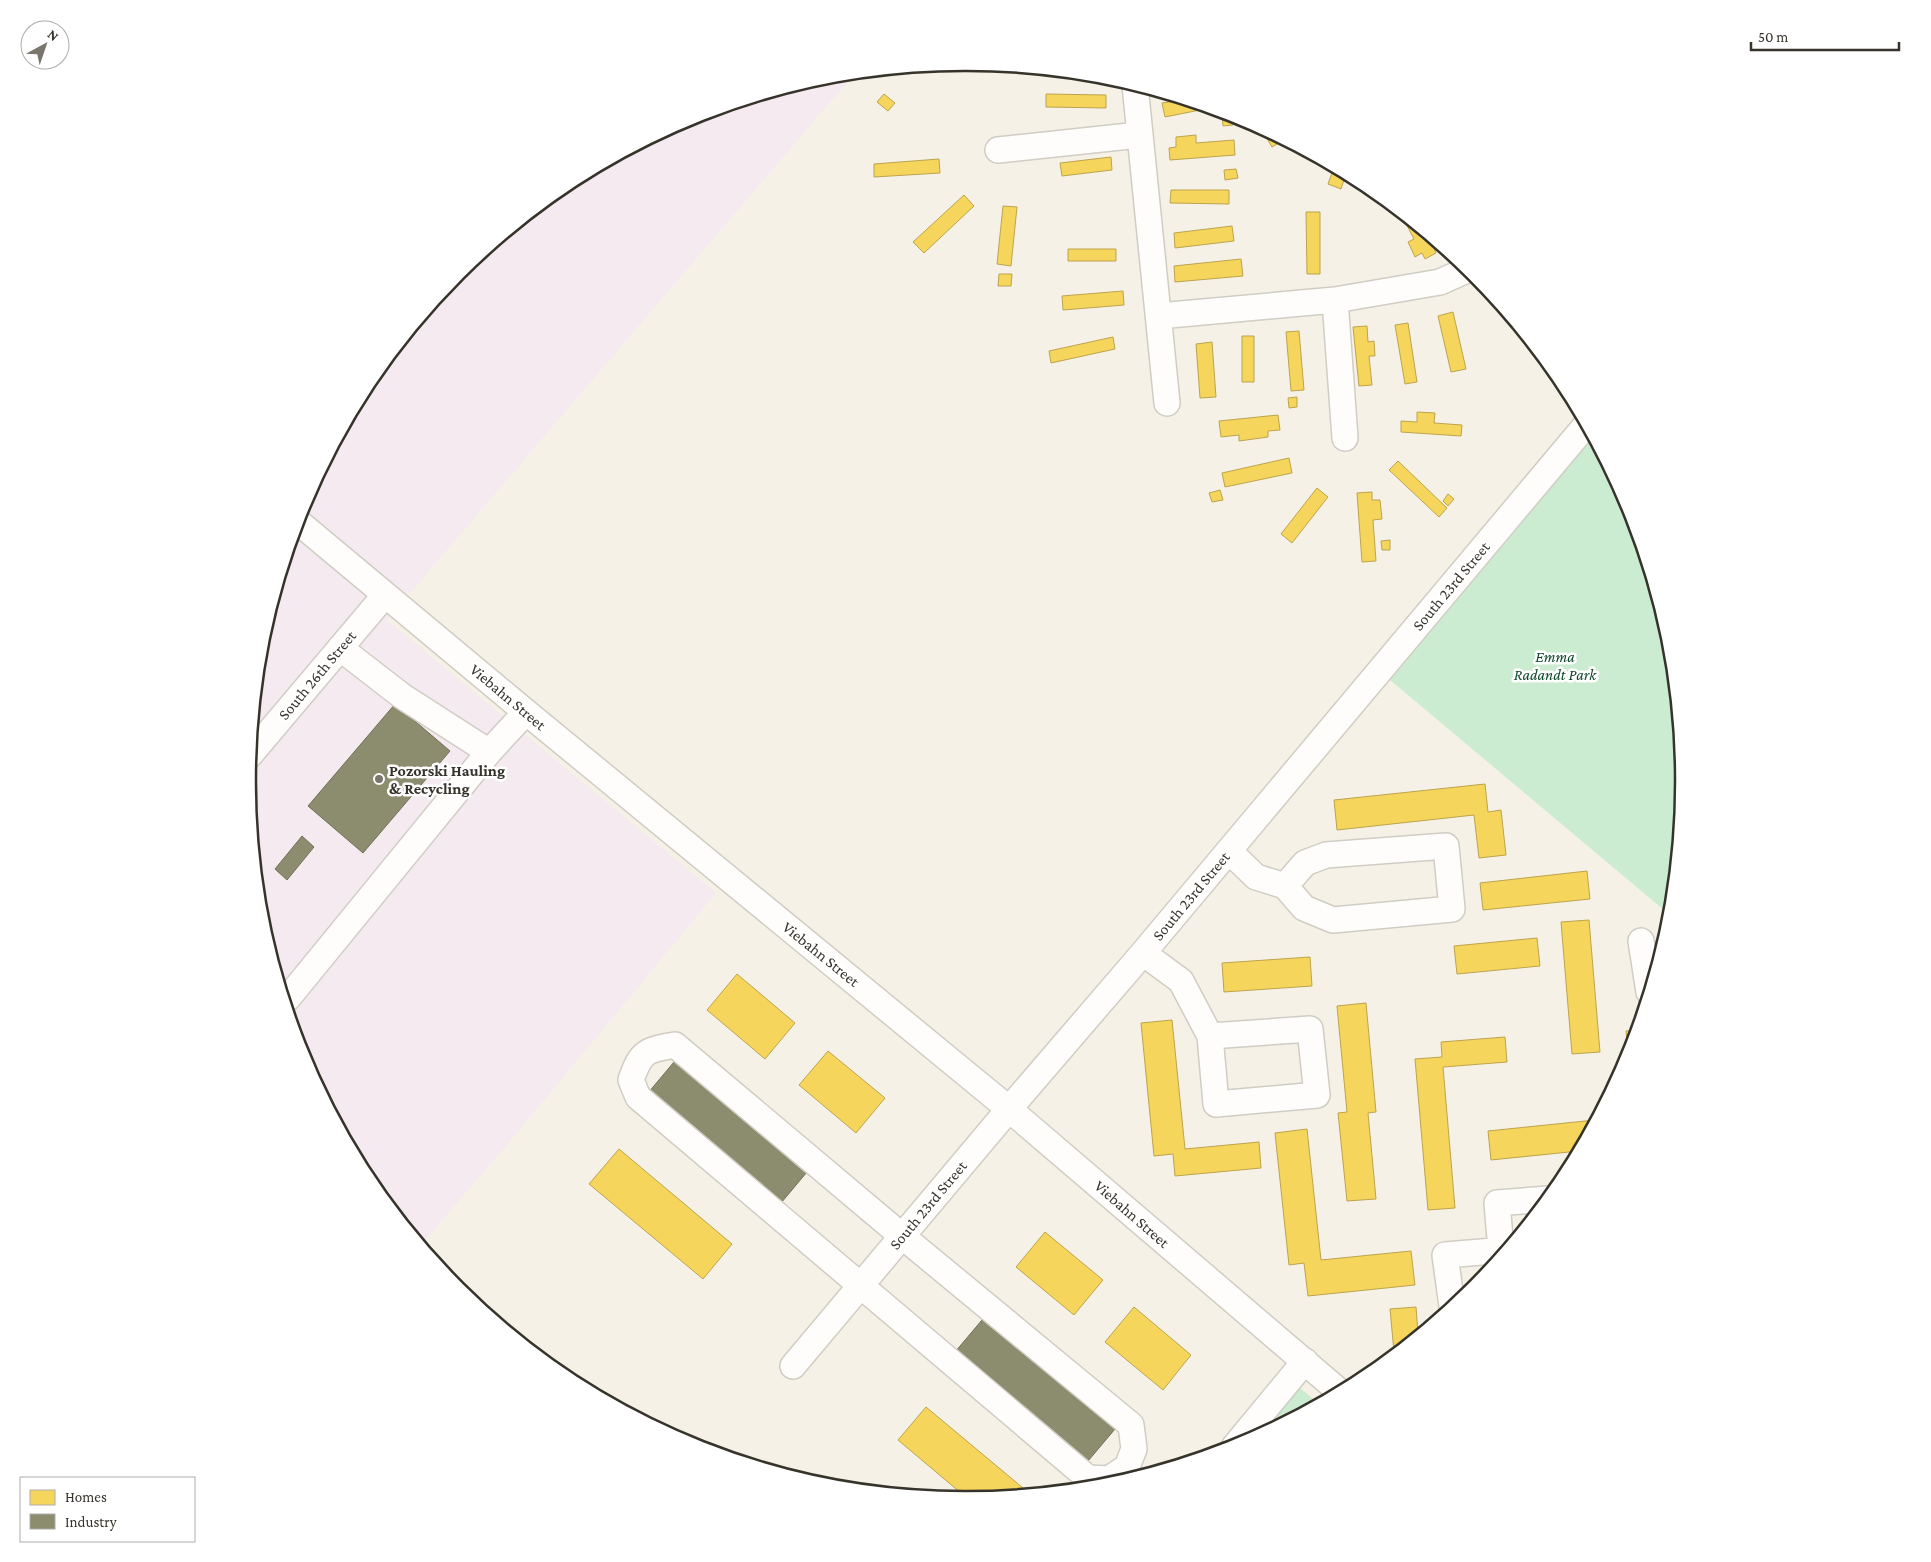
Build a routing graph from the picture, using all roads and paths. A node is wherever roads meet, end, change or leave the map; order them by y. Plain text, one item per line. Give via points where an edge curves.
1 (1136, 92) edge
2 (1139, 135) junction
3 (998, 150) dead end
4 (1461, 273) edge
5 (1335, 300) junction
6 (1159, 316) junction
7 (1167, 403) dead end
8 (1582, 430) edge
9 (1345, 438) dead end
10 (303, 527) edge
11 (385, 595) junction
12 (340, 648) junction
13 (526, 712) junction
14 (257, 748) edge
15 (489, 752) junction
16 (1228, 851) junction
17 (1285, 886) junction
18 (1641, 941) dead end
19 (1143, 953) junction
20 (1647, 979) edge
21 (289, 996) edge
22 (1210, 1036) junction
23 (1009, 1109) junction
24 (1538, 1200) edge
25 (902, 1236) junction
26 (1503, 1244) edge
27 (1498, 1251) edge
28 (861, 1284) junction
29 (1451, 1298) edge
30 (1304, 1362) junction
31 (793, 1366) dead end
32 (1334, 1387) edge
33 (1245, 1433) edge
34 (1114, 1475) edge
35 (1098, 1478) edge

1 - 2 street
2 - 3 street
2 - 6 street
4 - 5 street via 1440,282
5 - 6 street
5 - 9 street
6 - 7 street
8 - 16 street, South 23rd Street
10 - 11 street, Viebahn Street
11 - 12 street, South 26th Street
11 - 13 street, Viebahn Street
12 - 14 street, South 26th Street
12 - 15 street via 402,696
13 - 15 street
13 - 23 street, Viebahn Street
15 - 21 street
16 - 17 street via 1256,877
16 - 19 street, South 23rd Street
17 - 17 street via 1304,863 1326,854 1446,846 1452,909 1333,920 1304,908
18 - 20 street
19 - 22 street via 1181,981
19 - 23 street, South 23rd Street
22 - 22 street via 1216,1104 1317,1096 1310,1029
23 - 25 street, South 23rd Street
23 - 30 street, Viebahn Street
24 - 26 street via 1497,1203
25 - 28 street, South 23rd Street
25 - 28 street via 675,1045 652,1049 638,1061 631,1080 638,1097
25 - 34 street via 1131,1424 1134,1449 1127,1467
27 - 29 street via 1445,1255
28 - 31 street, South 23rd Street
28 - 35 street via 1088,1478
30 - 32 street, Viebahn Street
30 - 33 street

